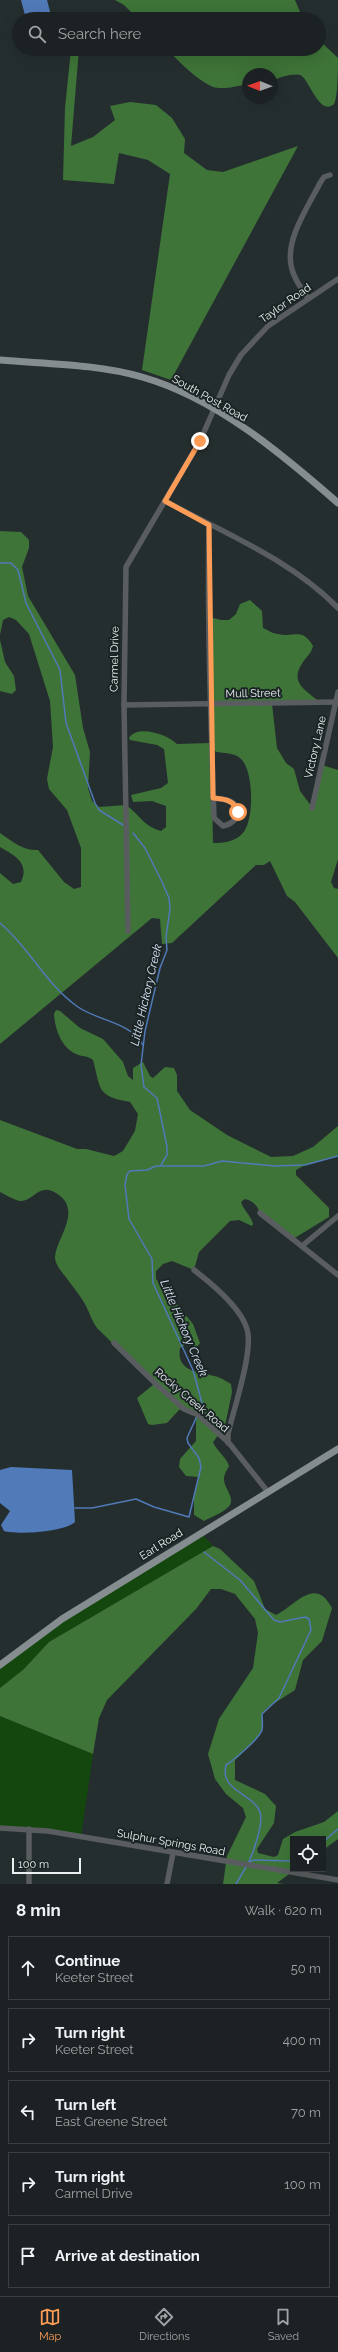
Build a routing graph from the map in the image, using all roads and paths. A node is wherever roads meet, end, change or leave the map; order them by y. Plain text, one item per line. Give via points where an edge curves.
1 (330, 175) dead end
2 (338, 279) edge
3 (308, 298) junction
4 (0, 360) edge
5 (214, 410) junction
6 (165, 501) junction
7 (338, 503) edge
8 (209, 525) junction
9 (338, 608) edge
10 (338, 692) edge
11 (335, 702) junction
12 (211, 704) junction
13 (124, 705) junction
14 (213, 798) junction
15 (312, 808) dead end
16 (128, 931) dead end
17 (260, 1213) dead end
18 (338, 1216) edge
19 (302, 1246) junction
20 (194, 1270) dead end
21 (338, 1275) edge
22 (114, 1344) dead end
23 (229, 1443) junction
24 (338, 1449) edge
25 (268, 1492) junction
26 (0, 1665) edge
27 (0, 1828) edge
28 (29, 1829) junction
29 (173, 1853) junction
30 (338, 1880) edge
31 (28, 1884) edge
32 (167, 1884) edge

1 - 3 street via 324,177 320,183 290,251 294,273
2 - 3 street, Taylor Road
3 - 5 street, Taylor Road via 268,326 241,355
4 - 5 main road, South Post Road via 130,374 176,390
5 - 6 street, Carmel Drive via 200,441
5 - 7 main road, South Post Road via 267,443
6 - 8 street
6 - 13 street, Carmel Drive via 126,567
8 - 9 street via 288,567
8 - 12 street
10 - 11 street, Victory Lane
11 - 12 street, Mull Street
11 - 15 street, Victory Lane
12 - 13 street, Mull Street
12 - 14 street
13 - 16 street, Carmel Drive
14 - 14 street via 230,801 236,805 238,812 231,824 223,826 214,818
17 - 19 street
18 - 19 street
19 - 21 street
20 - 23 street via 236,1310 248,1330 247,1351 228,1434
22 - 23 street, Rocky Creek Road via 184,1409 198,1415
23 - 25 street, Rocky Creek Road
24 - 25 main road, Earl Road
25 - 26 main road, Earl Road via 62,1619
27 - 28 street, Sulphur Springs Road
28 - 29 street, Sulphur Springs Road
28 - 31 street
29 - 30 street, Sulphur Springs Road
29 - 32 street

